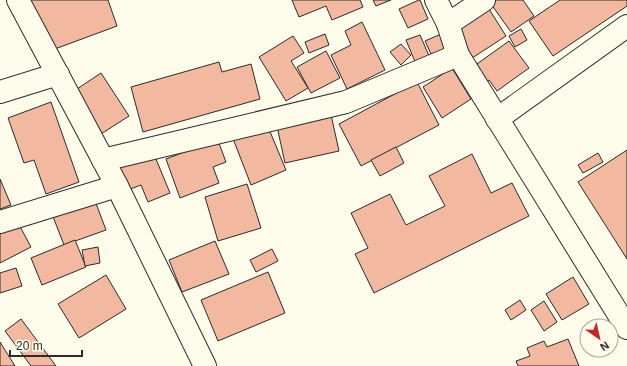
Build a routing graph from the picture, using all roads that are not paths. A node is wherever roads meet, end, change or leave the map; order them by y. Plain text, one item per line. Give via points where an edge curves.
1 (18, 0) edge
2 (436, 0) edge
3 (484, 0) edge
4 (448, 24) junction
5 (627, 26) edge
6 (458, 55) junction
7 (58, 74) junction
8 (0, 92) edge
9 (497, 119) junction
10 (103, 160) junction
11 (117, 186) junction
12 (0, 222) edge
13 (627, 328) edge
14 (205, 366) edge

1 - 7 street
2 - 4 street
3 - 4 street
4 - 6 street
5 - 9 street
6 - 9 street
6 - 10 street via 346,102
7 - 8 street
7 - 10 street
9 - 13 street
10 - 11 street
11 - 12 street
11 - 14 street

